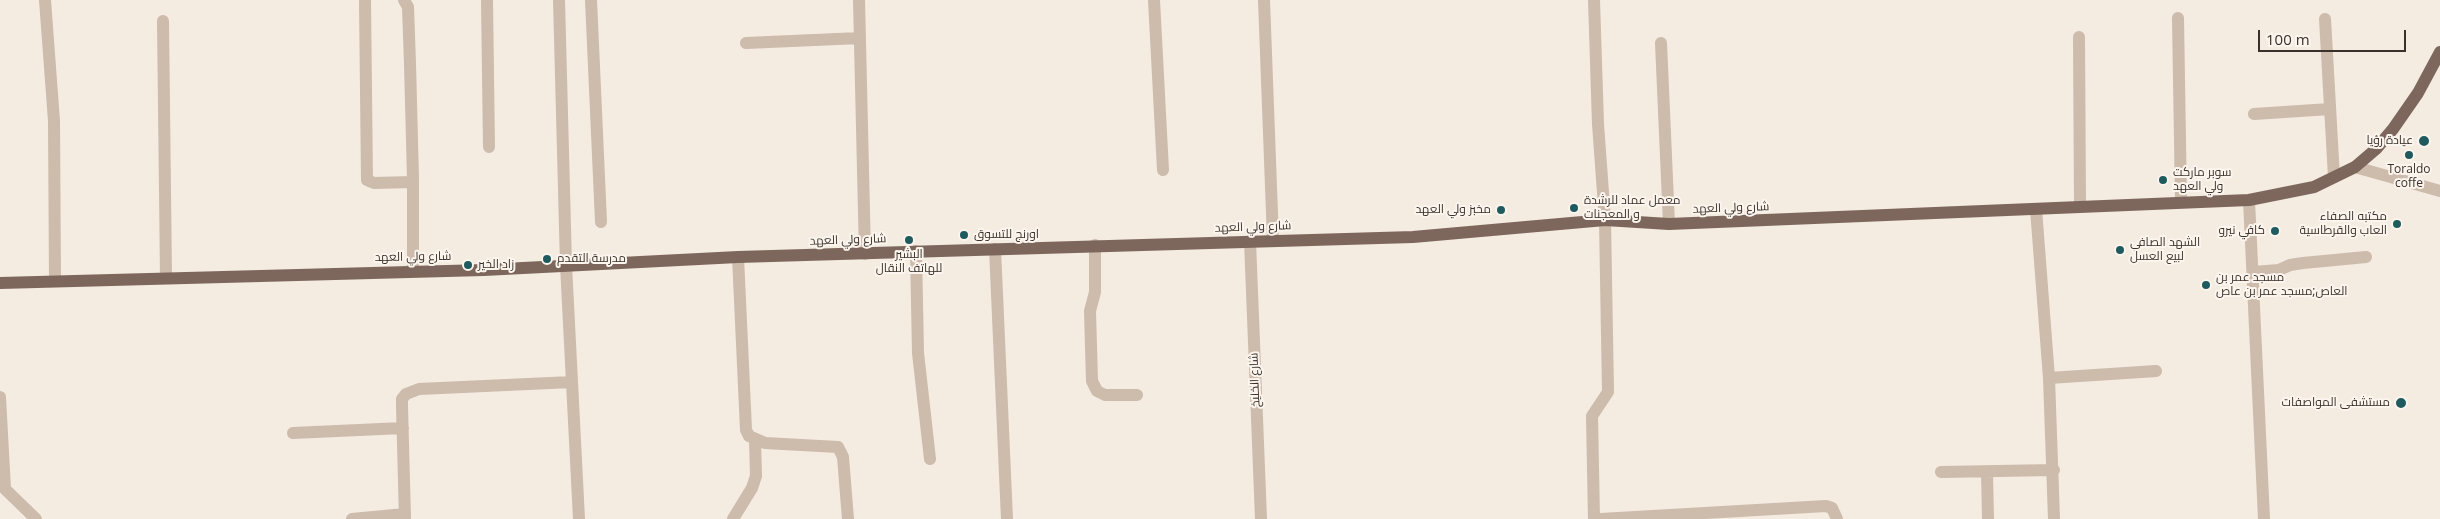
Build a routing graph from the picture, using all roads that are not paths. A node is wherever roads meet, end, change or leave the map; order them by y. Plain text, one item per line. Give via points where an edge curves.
1 (46, 0) edge
2 (365, 0) edge
3 (404, 0) edge
4 (487, 0) edge
5 (559, 0) edge
6 (591, 0) edge
7 (859, 0) edge
8 (1154, 0) edge
9 (1264, 0) edge
10 (1594, 0) edge
11 (2178, 18) dead end
12 (2325, 19) dead end
13 (163, 21) dead end
14 (860, 38) junction
15 (2079, 38) dead end
16 (746, 43) dead end
17 (1661, 43) dead end
18 (2440, 52) edge
19 (2330, 110) junction
20 (2254, 114) dead end
21 (489, 147) dead end
22 (2355, 167) junction
23 (1163, 170) dead end
24 (2334, 177) junction
25 (413, 182) junction
26 (2440, 191) edge
27 (2249, 200) junction
28 (2181, 202) junction
29 (2080, 206) junction
30 (2036, 209) junction
31 (1605, 220) junction
32 (601, 222) dead end
33 (1669, 224) junction
34 (1273, 240) junction
35 (1250, 241) junction
36 (1095, 245) junction
37 (995, 249) junction
38 (916, 251) junction
39 (865, 254) junction
40 (738, 257) junction
41 (2366, 257) dead end
42 (566, 265) junction
43 (413, 271) junction
44 (2252, 272) junction
45 (166, 277) junction
46 (55, 281) junction
47 (0, 283) edge
48 (2156, 371) dead end
49 (2048, 378) junction
50 (572, 382) junction
51 (1137, 395) dead end
52 (0, 397) edge
53 (403, 428) junction
54 (293, 433) dead end
55 (755, 440) junction
56 (930, 459) dead end
57 (2054, 470) junction
58 (1941, 472) dead end
59 (1987, 472) junction
60 (405, 517) edge
61 (36, 519) edge
62 (352, 519) edge
63 (579, 519) edge
64 (733, 519) edge
65 (848, 519) edge
66 (1007, 519) edge
67 (1261, 519) edge
68 (1594, 519) edge
69 (1601, 519) edge
70 (1837, 519) edge
71 (1988, 519) edge
72 (2054, 519) edge
73 (2264, 519) edge

1 - 46 street via 54,121
2 - 25 street via 367,180 374,183
3 - 25 street via 408,7
4 - 21 street
5 - 42 street
6 - 32 street
7 - 14 street
8 - 23 street
9 - 34 street
10 - 31 street
11 - 28 street
12 - 19 street
13 - 45 street
14 - 16 street
14 - 39 street
15 - 29 street
17 - 33 street
18 - 22 main road, شارع ولي العهد via 2418,94 2393,129
19 - 20 street
19 - 24 street
22 - 24 main road, شارع ولي العهد
22 - 26 street
24 - 27 main road, شارع ولي العهد via 2314,187
25 - 43 street
27 - 28 main road, شارع ولي العهد
27 - 44 street
28 - 29 main road, شارع ولي العهد
29 - 30 main road, شارع ولي العهد
30 - 33 main road, شارع ولي العهد
30 - 49 street
31 - 33 main road, شارع ولي العهد
31 - 34 main road, شارع ولي العهد via 1413,237
31 - 68 street via 1608,392 1592,416
34 - 35 main road, شارع ولي العهد
35 - 36 main road, شارع ولي العهد
35 - 67 street, شارع الخليخ
36 - 37 main road, شارع ولي العهد
36 - 51 street via 1096,292 1090,310 1092,381 1097,391 1105,396
37 - 38 main road, شارع ولي العهد
37 - 66 street
38 - 39 main road, شارع ولي العهد
38 - 56 street via 918,353
39 - 40 main road, شارع ولي العهد
40 - 42 main road, شارع ولي العهد
40 - 55 street via 746,430
41 - 44 street via 2304,262 2279,270
42 - 43 main road, شارع ولي العهد
42 - 50 street
43 - 45 main road, شارع ولي العهد
44 - 73 street
45 - 46 main road, شارع ولي العهد
46 - 47 main road, شارع ولي العهد
48 - 49 street
49 - 57 street
50 - 53 street via 419,389 402,399
50 - 63 street
52 - 61 street via 5,489
53 - 54 street
53 - 60 street
55 - 64 street via 756,476
55 - 65 street via 838,447 843,456
57 - 59 street
57 - 72 street
58 - 59 street
59 - 71 street
60 - 62 street
69 - 70 street via 1826,506 1832,508

